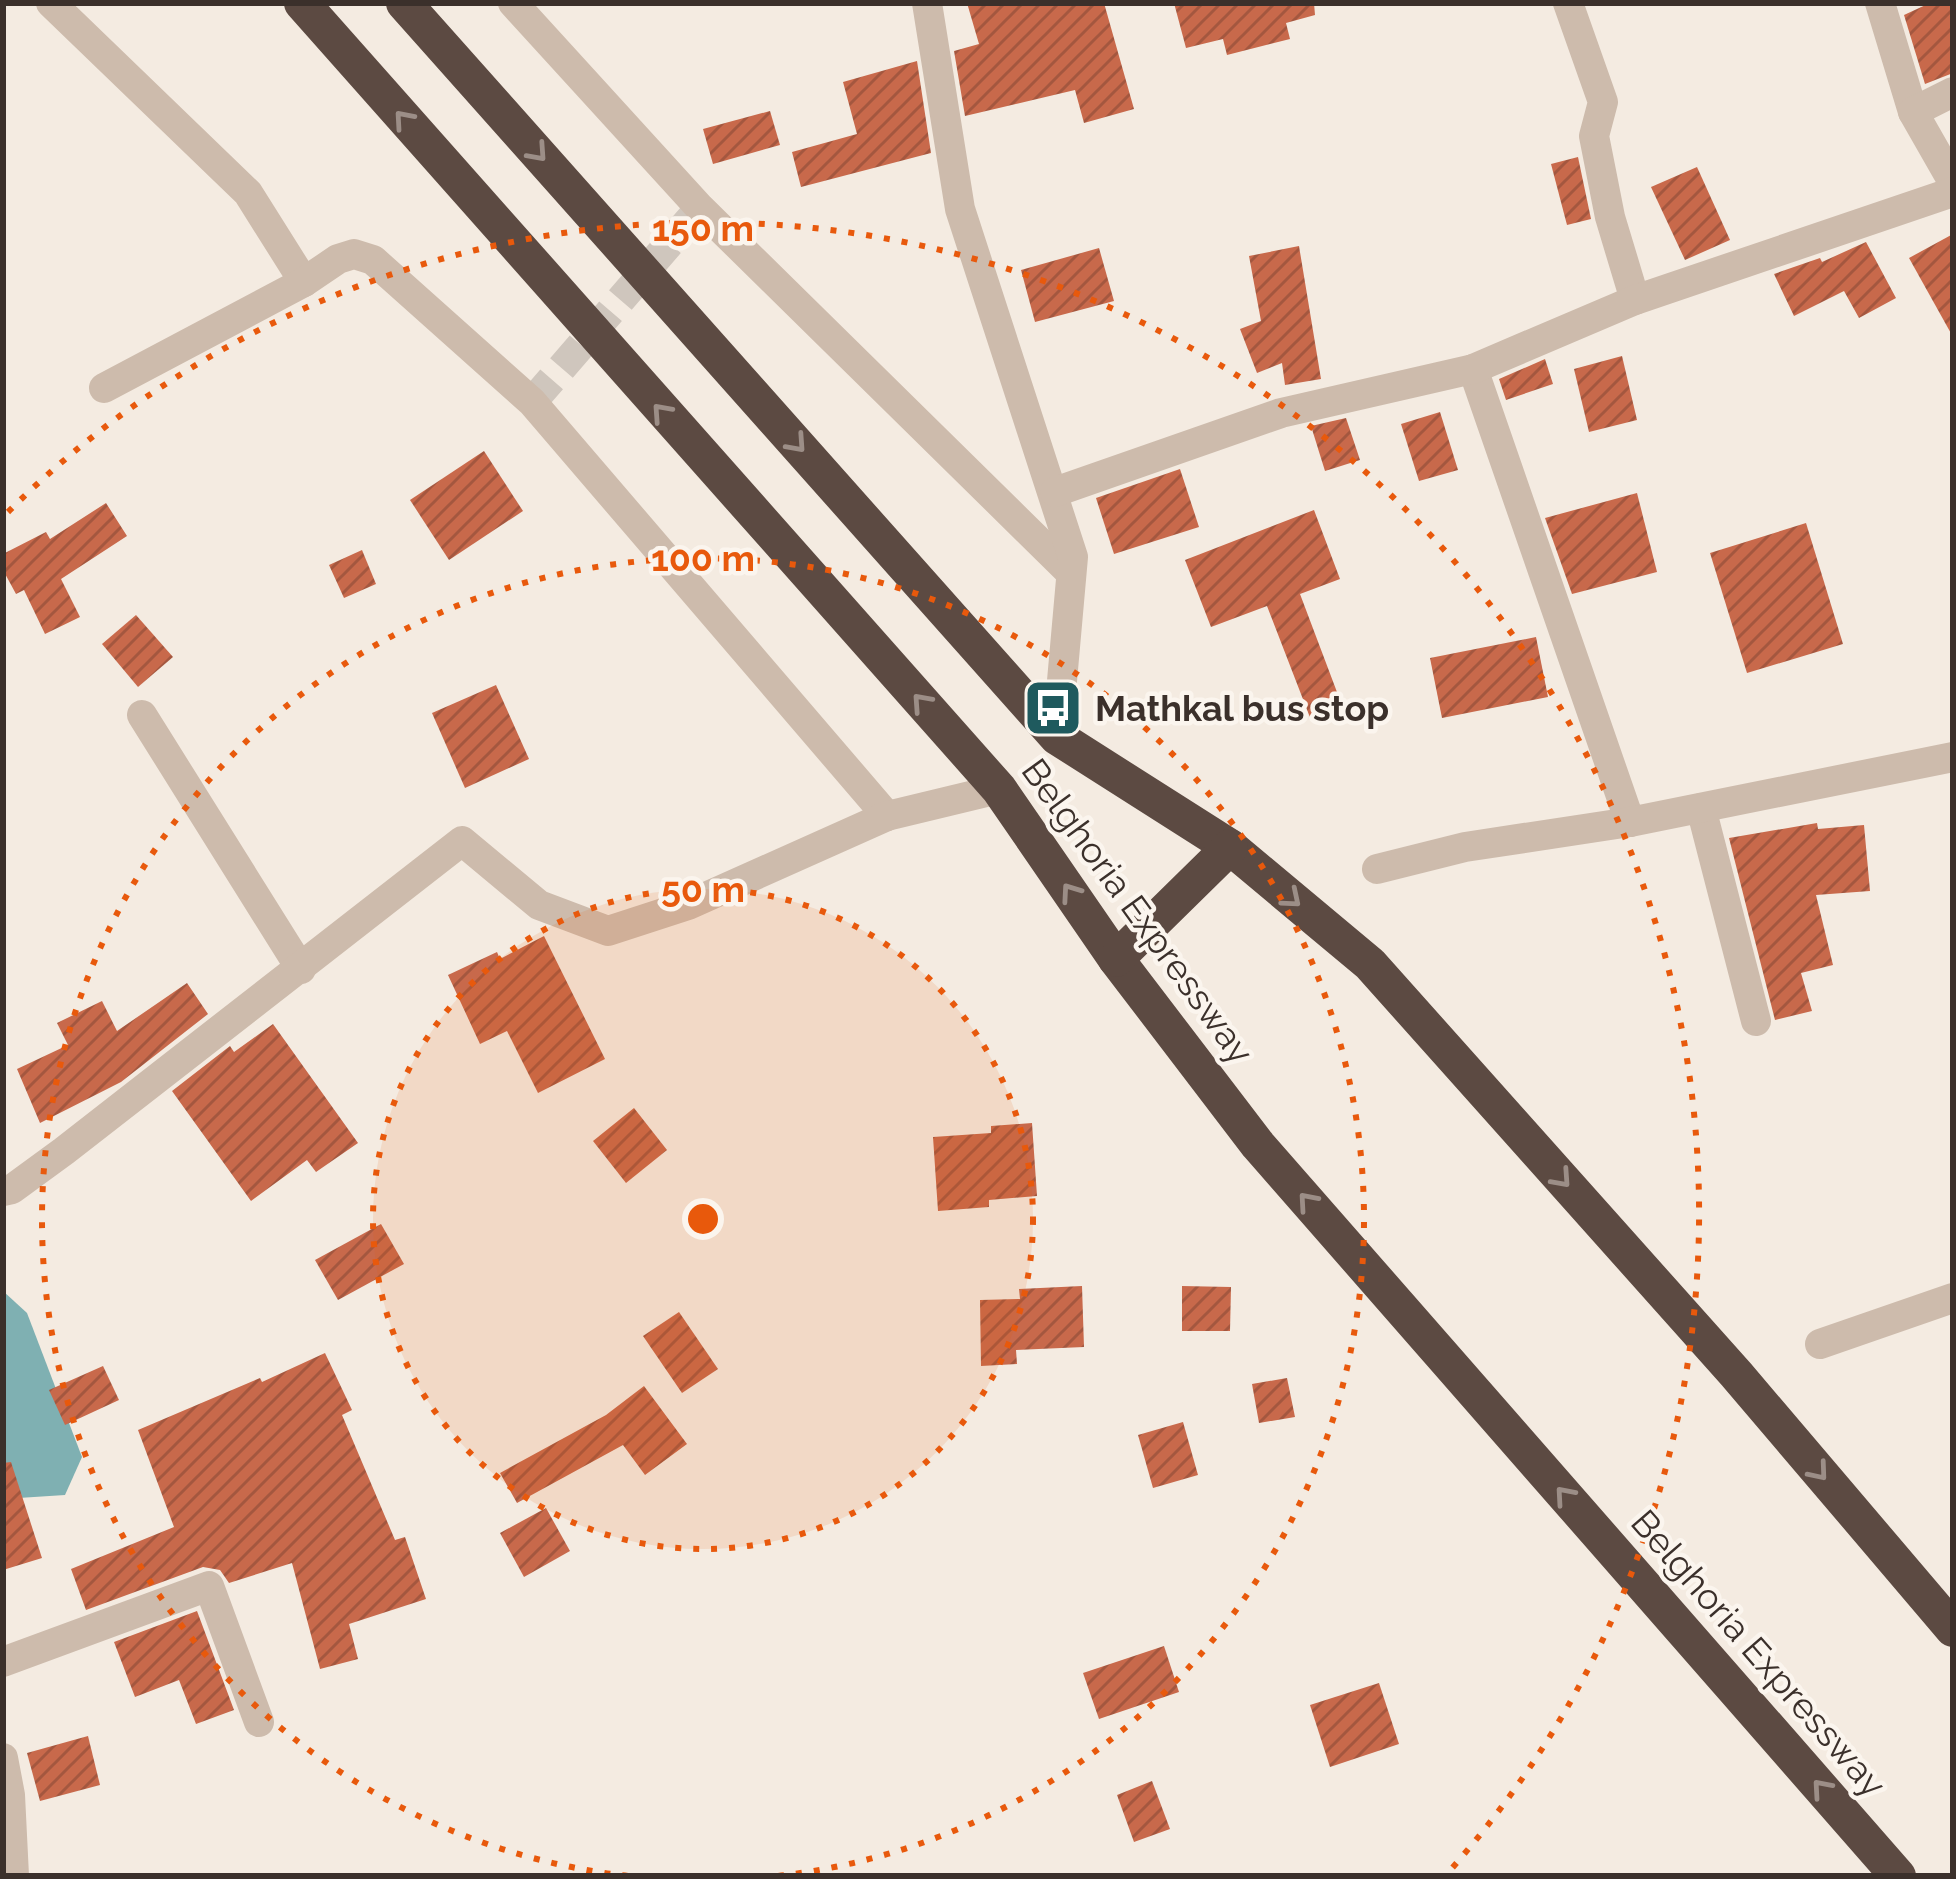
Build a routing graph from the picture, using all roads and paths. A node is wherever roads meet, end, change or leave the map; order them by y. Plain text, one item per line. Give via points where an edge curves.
1 (52, 3) edge
2 (302, 3) edge
3 (404, 3) edge
4 (513, 3) edge
5 (927, 3) edge
6 (1568, 3) edge
7 (1880, 3) edge
8 (1953, 92) edge
9 (1913, 112) junction
10 (1953, 182) edge
11 (1953, 192) edge
12 (304, 281) junction
13 (1635, 301) junction
14 (1473, 369) junction
15 (104, 388) dead end
16 (1055, 492) junction
17 (1071, 573) junction
18 (142, 715) dead end
19 (1057, 737) junction
20 (1953, 757) edge
21 (999, 789) junction
22 (1701, 808) junction
23 (887, 816) junction
24 (1630, 822) junction
25 (1231, 847) junction
26 (1377, 869) dead end
27 (1116, 959) junction
28 (301, 969) junction
29 (1756, 1021) dead end
30 (3, 1191) edge
31 (1953, 1298) edge
32 (1820, 1344) dead end
33 (1953, 1629) edge
34 (3, 1662) edge
35 (259, 1722) dead end
36 (3, 1758) edge
37 (14, 1876) edge
38 (1898, 1876) edge

1 - 12 street via 248,193
21 -> 2 highway, Belghoria Expressway
3 -> 19 highway, Belghoria Expressway
4 - 17 street via 700,208
5 - 16 street via 960,209
6 - 13 street via 1603,102 1594,136
7 - 9 street
8 - 9 street
9 - 10 street
11 - 13 street
12 - 15 street
12 - 23 street via 354,254 373,260 532,402
13 - 14 street
14 - 16 street via 1281,413
14 - 24 street
16 - 17 street
17 - 19 street
18 - 28 street
19 - 25 highway, Belghoria Expressway
20 - 22 street
21 - 23 street
27 -> 21 highway, Belghoria Expressway
22 - 24 street
22 - 29 street
23 - 28 street via 688,905 608,931 539,905 462,841
24 - 26 street
25 - 27 highway
25 -> 33 highway, Belghoria Expressway via 1370,964
38 -> 27 highway, Belghoria Expressway via 1258,1145
28 - 30 street
31 - 32 street
34 - 35 street via 209,1586
36 - 37 street

